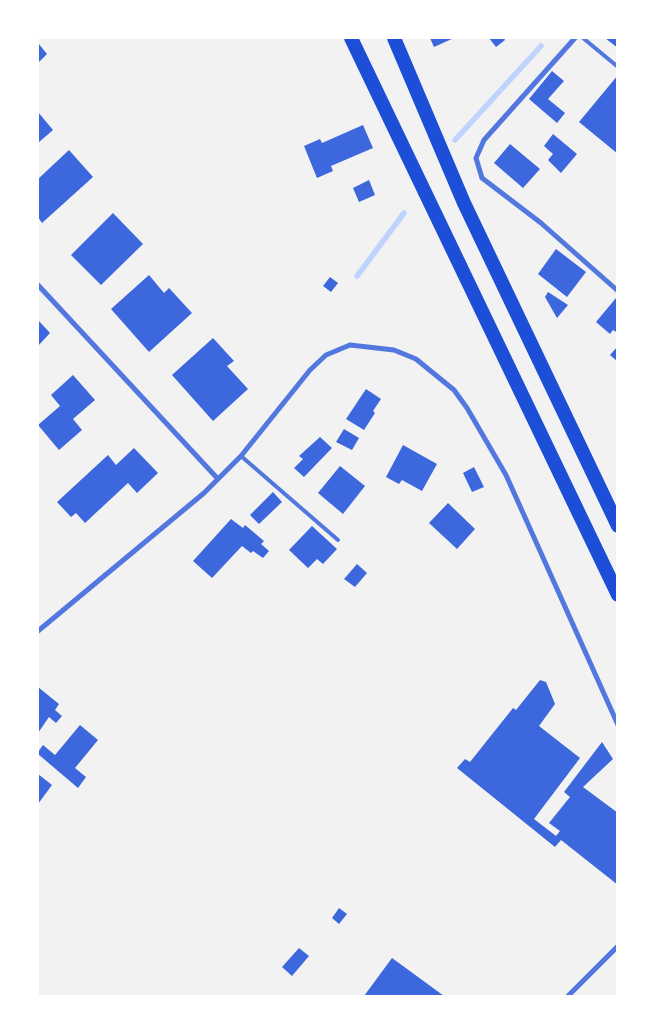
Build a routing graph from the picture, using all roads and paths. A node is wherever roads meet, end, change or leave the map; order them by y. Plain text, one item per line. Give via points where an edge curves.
1 (351, 38) edge
2 (394, 38) edge
3 (575, 38) edge
4 (583, 38) edge
5 (618, 67) edge
6 (38, 285) edge
7 (618, 290) edge
8 (241, 456) junction
9 (218, 479) junction
10 (618, 526) edge
11 (338, 540) dead end
12 (618, 595) edge
13 (38, 631) edge
14 (618, 725) edge
15 (618, 946) edge
16 (568, 996) edge

1 - 12 highway
2 - 10 highway via 464,203
3 - 7 street via 484,140 476,158 482,178
4 - 5 lane
6 - 9 street
8 - 9 street
8 - 11 lane
8 - 14 street via 310,370 326,355 350,345 372,346 416,359 435,372 467,408 506,475
9 - 13 street
15 - 16 street

